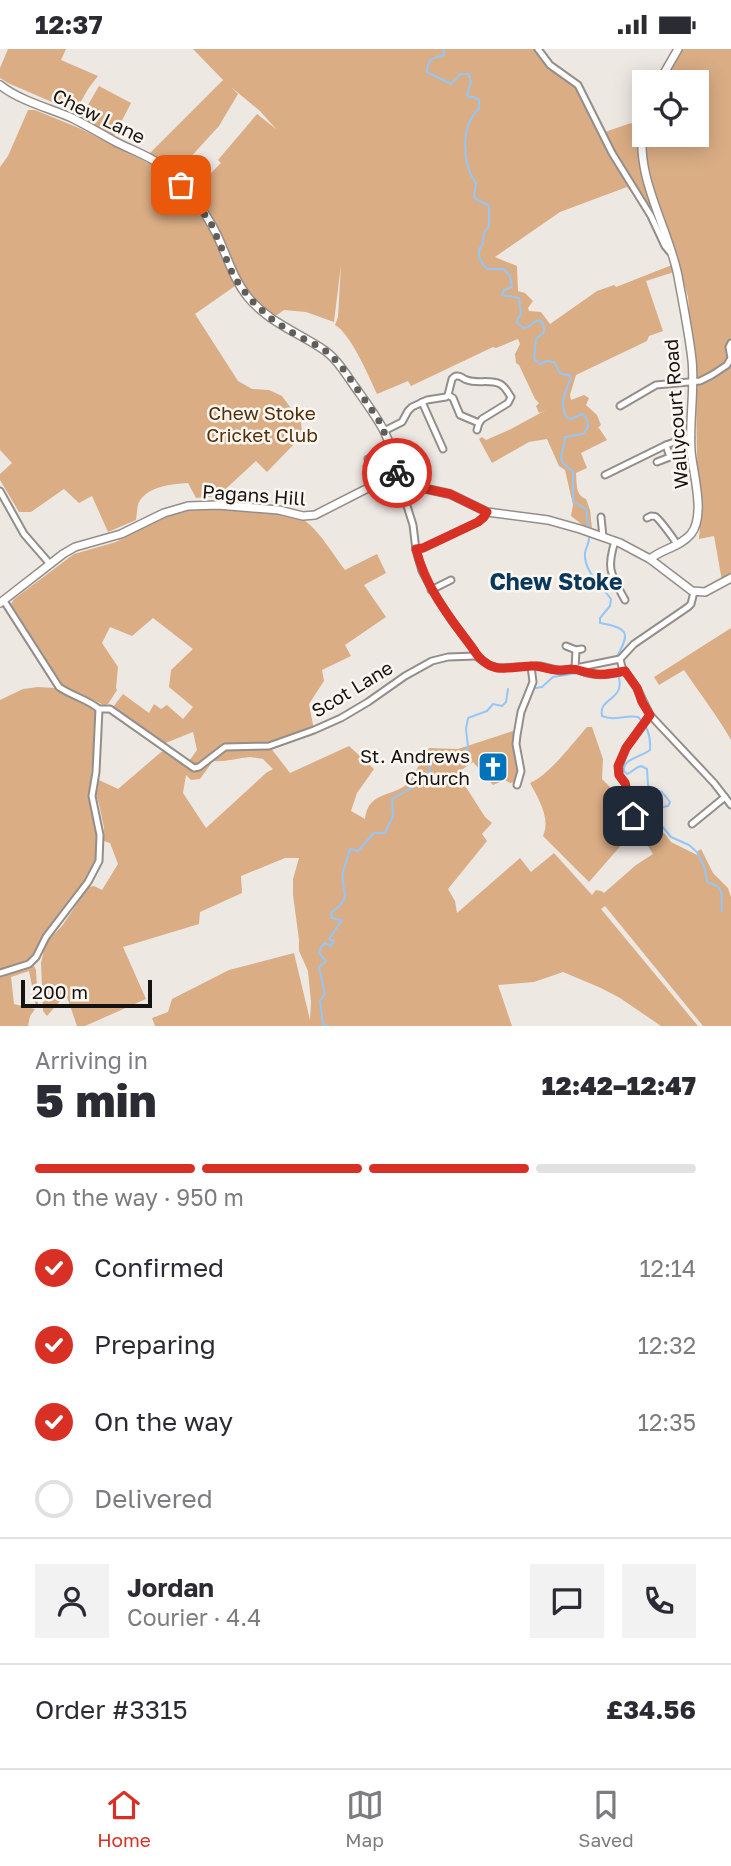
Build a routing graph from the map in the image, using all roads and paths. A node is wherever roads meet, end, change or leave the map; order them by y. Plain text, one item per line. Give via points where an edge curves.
1 (538, 49) edge
2 (678, 49) edge
3 (666, 70) edge
4 (0, 85) edge
5 (642, 147) edge
6 (671, 252) junction
7 (731, 344) edge
8 (692, 381) junction
9 (448, 395) junction
10 (422, 403) junction
11 (620, 406) dead end
12 (384, 432) junction
13 (691, 439) junction
14 (667, 445) junction
15 (391, 447) junction
16 (443, 449) dead end
17 (371, 455) dead end
18 (657, 462) dead end
19 (605, 475) dead end
20 (400, 479) junction
21 (0, 491) edge
22 (487, 512) junction
23 (601, 517) dead end
24 (647, 518) dead end
25 (603, 537) junction
26 (615, 541) junction
27 (677, 545) junction
28 (416, 549) junction
29 (650, 559) junction
30 (50, 564) junction
31 (731, 578) edge
32 (451, 580) dead end
33 (431, 590) junction
34 (694, 592) junction
35 (625, 600) dead end
36 (2, 602) edge
37 (566, 646) dead end
38 (476, 656) junction
39 (617, 660) junction
40 (531, 666) junction
41 (576, 669) junction
42 (620, 672) junction
43 (99, 709) junction
44 (650, 715) junction
45 (517, 785) dead end
46 (725, 797) junction
47 (731, 805) edge
48 (633, 816) dead end
49 (692, 824) dead end
50 (0, 973) edge

1 - 6 street via 550,65 578,85
2 - 3 street
4 - 12 street, Chew Lane via 166,169 210,221 234,277 250,299 289,331 332,356
5 - 6 street, Wallycourt Road via 645,174
6 - 8 street, Wallycourt Road via 692,359
7 - 8 street via 727,365
8 - 11 street via 660,383
8 - 13 street, Wallycourt Road
9 - 9 street via 460,415 478,427 482,418 509,403 511,397 503,385 459,376 452,379
9 - 10 street
10 - 12 street
10 - 16 street
12 - 15 street, Chew Lane
13 - 14 street
13 - 27 street, Wallycourt Road via 697,515 691,533
14 - 18 street via 670,457
14 - 19 street
15 - 17 street
15 - 20 street, Chew Lane
20 - 22 street via 412,487 450,494
20 - 28 street
20 - 30 street, Pagans Hill via 366,489 309,516 218,505 178,508 121,534 75,548
21 - 30 street via 24,534
22 - 25 street via 548,520
22 - 28 street via 478,522
23 - 25 street
24 - 27 street via 659,519
25 - 26 street
26 - 29 street
26 - 35 street via 610,570
27 - 29 street, Wallycourt Road
28 - 33 street
29 - 34 street
30 - 36 street, Pagans Hill
31 - 34 street via 707,591
32 - 33 street
33 - 38 street
34 - 39 street via 688,607
36 - 43 street via 59,687
37 - 41 street via 579,649
38 - 40 street via 497,669
38 - 43 street, Scot Lane via 432,661 341,718 269,746 225,747 194,768 110,709
39 - 41 street
39 - 42 street
40 - 41 street
40 - 45 street via 533,682 517,735 521,771
41 - 42 street
42 - 44 street via 637,688
43 - 50 street via 92,796 100,835 99,861 36,957 29,964
44 - 46 street
44 - 48 street via 618,766
46 - 47 street
46 - 49 street

